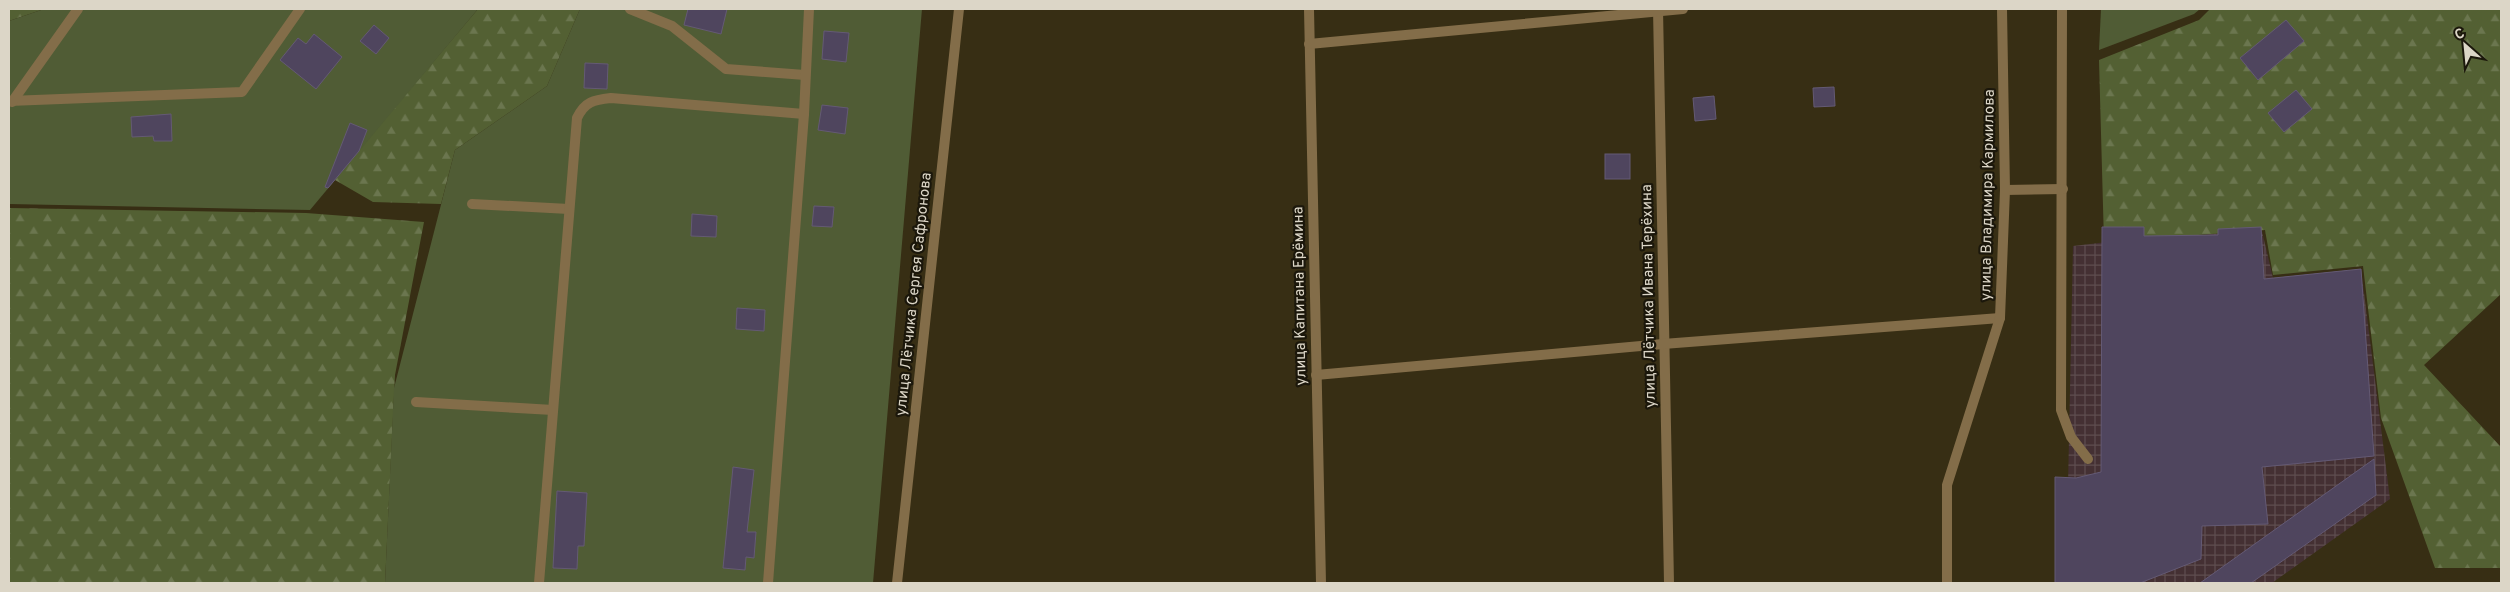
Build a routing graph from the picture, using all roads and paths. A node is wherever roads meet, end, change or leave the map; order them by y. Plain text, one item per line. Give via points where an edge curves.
1 (78, 9) edge
2 (300, 9) edge
3 (630, 9) edge
4 (808, 9) edge
5 (960, 9) edge
6 (1309, 9) edge
7 (1683, 9) edge
8 (2002, 9) edge
9 (2062, 9) edge
10 (1658, 10) edge
11 (1309, 44) junction
12 (806, 75) junction
13 (10, 101) edge
14 (804, 114) junction
15 (2063, 189) junction
16 (2005, 190) junction
17 (472, 204) dead end
18 (570, 209) junction
19 (2000, 318) junction
20 (1663, 344) junction
21 (1316, 375) junction
22 (416, 402) dead end
23 (553, 410) junction
24 (2088, 459) dead end
25 (539, 583) edge
26 (768, 583) edge
27 (897, 583) edge
28 (1320, 583) edge
29 (1669, 583) edge
30 (1948, 583) edge

1 - 13 street
2 - 13 street via 242,92
3 - 12 street via 672,26 726,69
4 - 12 street
5 - 27 street, улица Лётчика Сергея Сафронова
6 - 11 street, улица Капитана Ерёмина
7 - 10 street
8 - 16 street, улица Владимира Кармилова
9 - 15 street
10 - 11 street
10 - 20 street, улица Лётчика Ивана Терёхина
11 - 21 street, улица Капитана Ерёмина
12 - 14 street
14 - 18 street via 612,98 593,100 582,107 577,118
14 - 26 street
15 - 16 street
15 - 24 street via 2061,410 2071,437
16 - 19 street, улица Владимира Кармилова
17 - 18 street
18 - 23 street
19 - 20 street
19 - 30 street, улица Владимира Кармилова via 1947,485
20 - 21 street
20 - 29 street, улица Лётчика Ивана Терёхина
21 - 28 street, улица Капитана Ерёмина
22 - 23 street
23 - 25 street

